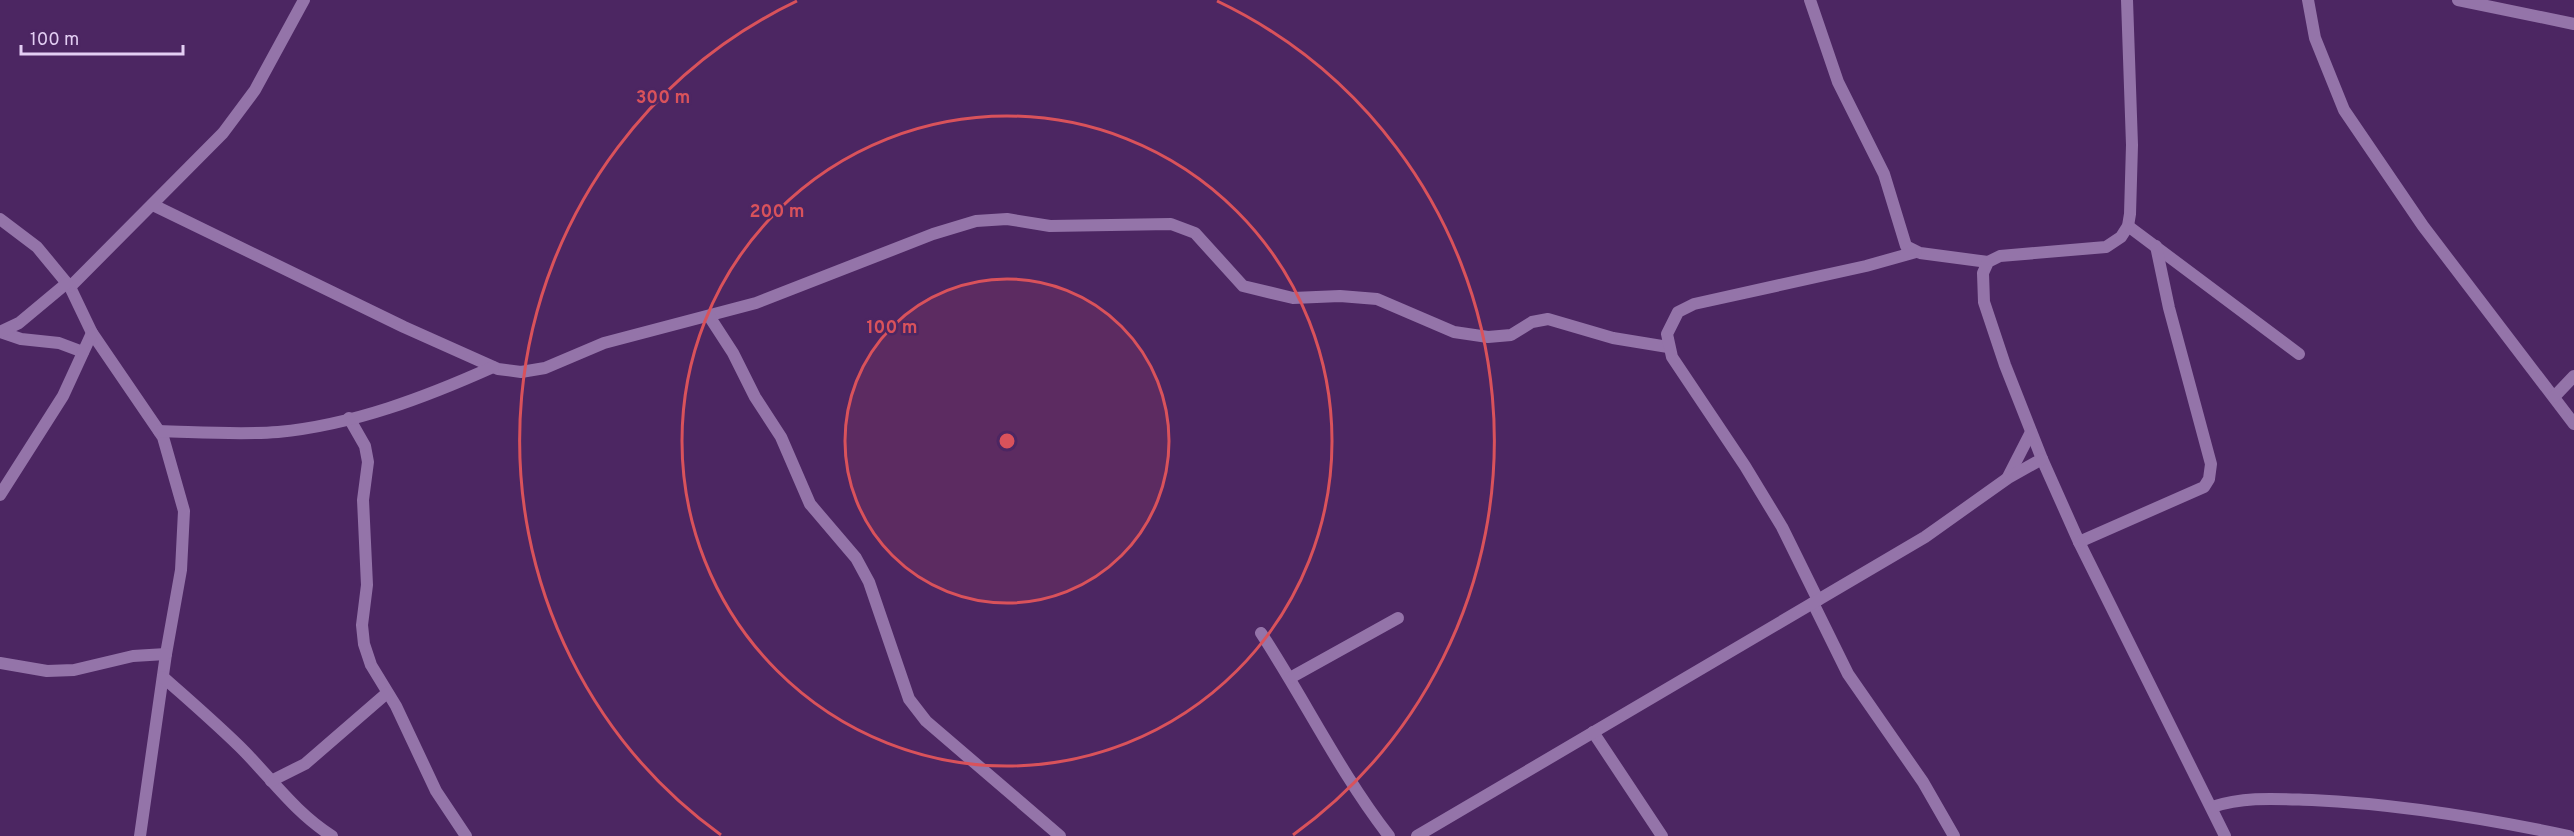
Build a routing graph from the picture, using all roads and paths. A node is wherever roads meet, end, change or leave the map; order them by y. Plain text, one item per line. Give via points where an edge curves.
1 (304, 0) edge
2 (2127, 0) edge
3 (2308, 0) edge
4 (2458, 0) edge
5 (1814, 3) edge
6 (2503, 5) edge
7 (2574, 24) edge
8 (153, 205) junction
9 (0, 219) edge
10 (2128, 226) junction
11 (2156, 246) junction
12 (1916, 252) junction
13 (1988, 262) junction
14 (69, 285) junction
15 (709, 316) junction
16 (0, 332) edge
17 (92, 333) junction
18 (1668, 347) junction
19 (83, 352) junction
20 (2299, 354) dead end
21 (493, 367) junction
22 (2574, 376) edge
23 (2554, 397) junction
24 (350, 418) junction
25 (2574, 424) edge
26 (159, 431) junction
27 (2031, 432) junction
28 (2042, 459) junction
29 (2008, 478) junction
30 (0, 495) edge
31 (2079, 542) junction
32 (1815, 601) junction
33 (1398, 618) dead end
34 (1261, 633) dead end
35 (166, 654) junction
36 (0, 663) edge
37 (164, 677) junction
38 (1290, 678) junction
39 (387, 693) junction
40 (1593, 732) junction
41 (271, 781) junction
42 (2212, 807) junction
43 (140, 836) edge
44 (332, 836) edge
45 (466, 836) edge
46 (1060, 836) edge
47 (1389, 836) edge
48 (1418, 836) edge
49 (1662, 836) edge
50 (1954, 836) edge
51 (2225, 836) edge
52 (2569, 836) edge

1 - 8 street via 255,90 223,133
2 - 10 street via 2132,163
3 - 23 street via 2315,38 2344,110 2424,226
4 - 6 street
5 - 12 street via 1838,82 1884,174 1904,243
6 - 7 street
8 - 14 street
8 - 21 street
9 - 14 street via 37,247
10 - 11 street
10 - 13 street via 2121,237 2106,247 2000,256
11 - 20 street
11 - 31 street via 2211,473 2204,486
12 - 13 street
12 - 18 street via 1694,304 1672,320
13 - 27 street via 1983,273 1984,302
14 - 16 street via 19,323
14 - 17 street
15 - 18 street via 809,285 894,248 976,221 1007,219 1060,226 1152,223 1171,224 1195,233 1243,286 1263,291 1293,298 1377,299 1454,332 1488,337 1511,335 1532,322 1548,319 1613,338
15 - 21 street via 604,343 545,368 520,372
15 - 46 street via 781,437 810,504 856,558 869,582 909,699 926,721
16 - 19 street via 21,339 59,343
17 - 19 street
17 - 26 street
18 - 32 street via 1782,527
19 - 30 street via 58,404
21 - 24 street via 441,389
22 - 23 street
23 - 25 street
24 - 26 street via 280,432
24 - 39 street via 369,462 363,500 367,585 364,644
26 - 35 street via 184,511 181,570
27 - 28 street
27 - 29 street
28 - 29 street
28 - 31 street
29 - 32 street via 1925,537
31 - 42 street
32 - 40 street
32 - 50 street via 1848,674 1923,782
33 - 38 street
34 - 38 street
35 - 36 street via 133,656 74,670 47,671
35 - 37 street
37 - 41 street
37 - 43 street
38 - 47 street via 1333,754
39 - 41 street via 305,764
39 - 45 street via 436,790
40 - 48 street
40 - 49 street
41 - 44 street via 315,825
42 - 51 street
42 - 52 street via 2233,800 2266,798 2330,801 2459,814

